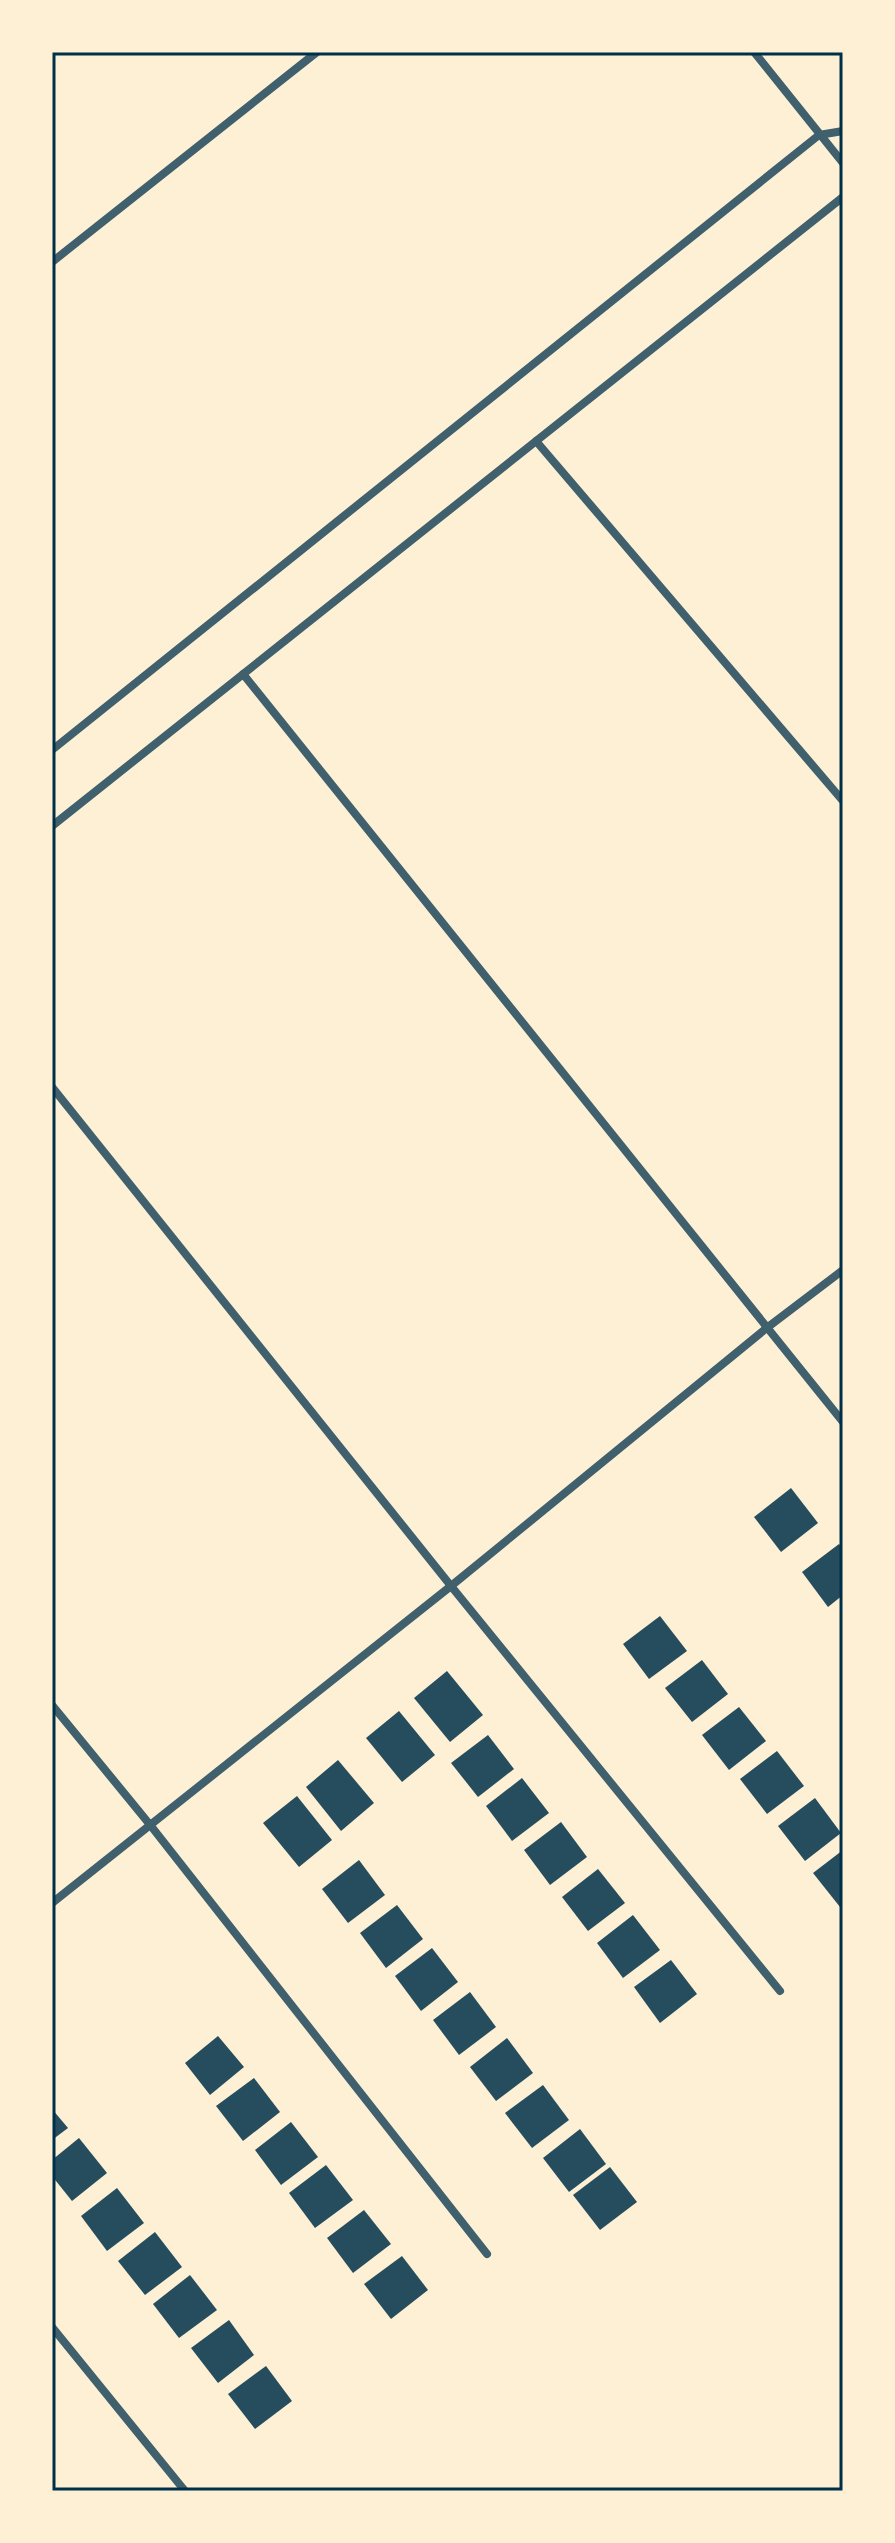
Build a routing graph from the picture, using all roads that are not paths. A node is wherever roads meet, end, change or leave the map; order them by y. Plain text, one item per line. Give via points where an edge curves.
1 (317, 52) edge
2 (754, 52) edge
3 (843, 131) edge
4 (819, 135) junction
5 (843, 163) edge
6 (843, 197) edge
7 (52, 262) edge
8 (536, 441) junction
9 (243, 674) junction
10 (54, 745) edge
11 (843, 801) edge
12 (52, 826) edge
13 (52, 1087) edge
14 (843, 1270) edge
15 (768, 1327) junction
16 (843, 1422) edge
17 (451, 1586) junction
18 (52, 1705) edge
19 (151, 1826) junction
20 (52, 1903) edge
21 (780, 1991) dead end
22 (487, 2254) dead end
23 (52, 2327) edge
24 (185, 2491) edge

1 - 7 street
2 - 4 street
3 - 4 street
4 - 5 street
4 - 10 street
6 - 8 street
8 - 9 street
8 - 11 street
9 - 12 street
9 - 15 street
13 - 17 street
14 - 15 street
15 - 16 street
15 - 17 street
17 - 19 street
17 - 21 street
18 - 19 street
19 - 20 street
19 - 22 street
23 - 24 street

